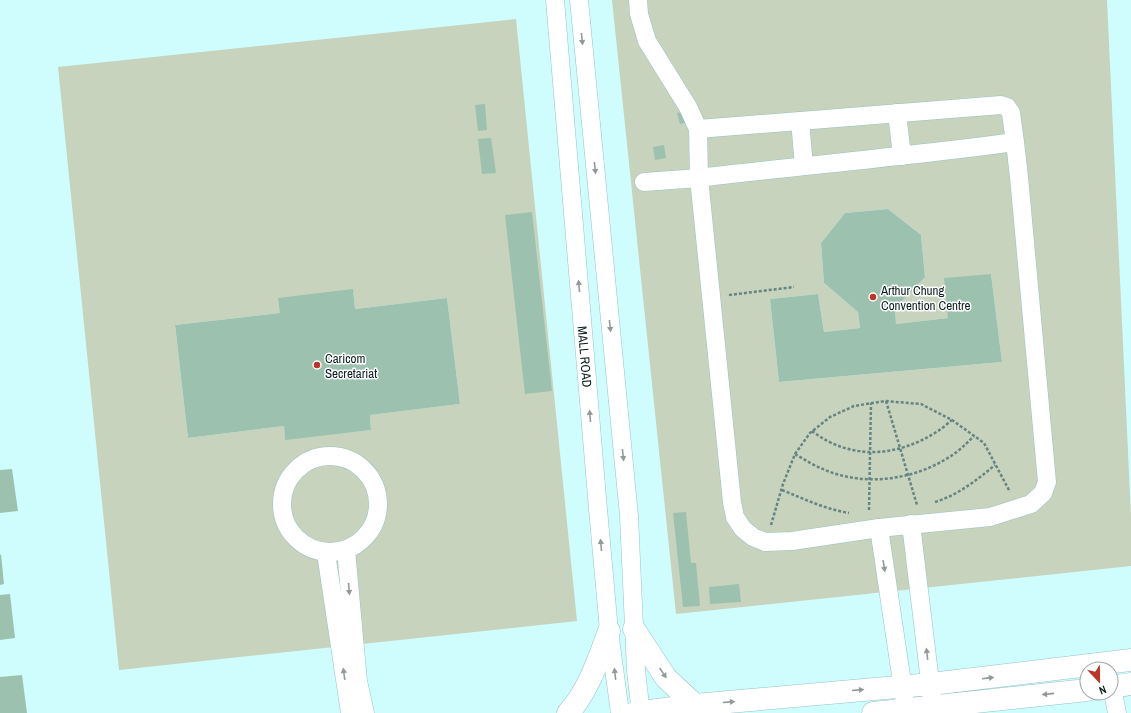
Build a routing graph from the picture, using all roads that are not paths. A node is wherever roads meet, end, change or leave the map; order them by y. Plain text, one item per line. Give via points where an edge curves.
1 (555, 0) edge
2 (579, 0) edge
3 (638, 0) edge
4 (898, 113) junction
5 (800, 121) junction
6 (698, 129) junction
7 (1015, 142) junction
8 (902, 156) junction
9 (804, 166) junction
10 (699, 178) junction
11 (644, 182) dead end
12 (917, 518) junction
13 (873, 528) junction
14 (346, 550) junction
15 (326, 553) junction
16 (634, 629) junction
17 (609, 631) junction
18 (1131, 660) edge
19 (931, 684) junction
20 (896, 687) junction
21 (1079, 691) edge
22 (1117, 701) edge
23 (695, 705) junction
24 (933, 707) junction
25 (890, 712) edge
26 (350, 713) edge
27 (365, 713) edge
28 (568, 713) edge
29 (634, 713) edge
30 (1117, 713) edge

17 -> 1 street, MALL ROAD
2 -> 16 street via 629,516
3 - 6 street via 639,14 647,41 688,107
4 - 5 street
4 - 7 street via 1002,105 1011,113
4 - 8 street
5 - 6 street
5 - 9 street
6 - 10 street
7 - 8 street
7 - 12 street via 1047,482 1042,494 1031,504 990,517
8 - 9 street
9 - 10 street
10 - 11 street
10 - 13 street via 735,517 743,529 765,542 792,541
12 - 13 street
19 -> 12 street
13 -> 20 street
14 - 15 street
14 - 15 street via 358,545 376,521 379,505 376,489 369,475 357,464 342,457 326,456 311,460 297,468 287,482 282,497 282,513 287,528 297,541 310,549
14 -> 27 street via 358,681
26 -> 15 street
16 -> 23 main road via 666,678
16 - 29 street
17 - 28 main road via 586,686
29 -> 17 street, MALL ROAD
19 -> 18 main road
19 - 20 main road
19 - 24 street
23 -> 20 main road
20 - 25 street
21 -> 24 main road
22 - 30 street
23 - 29 main road
24 - 25 main road

